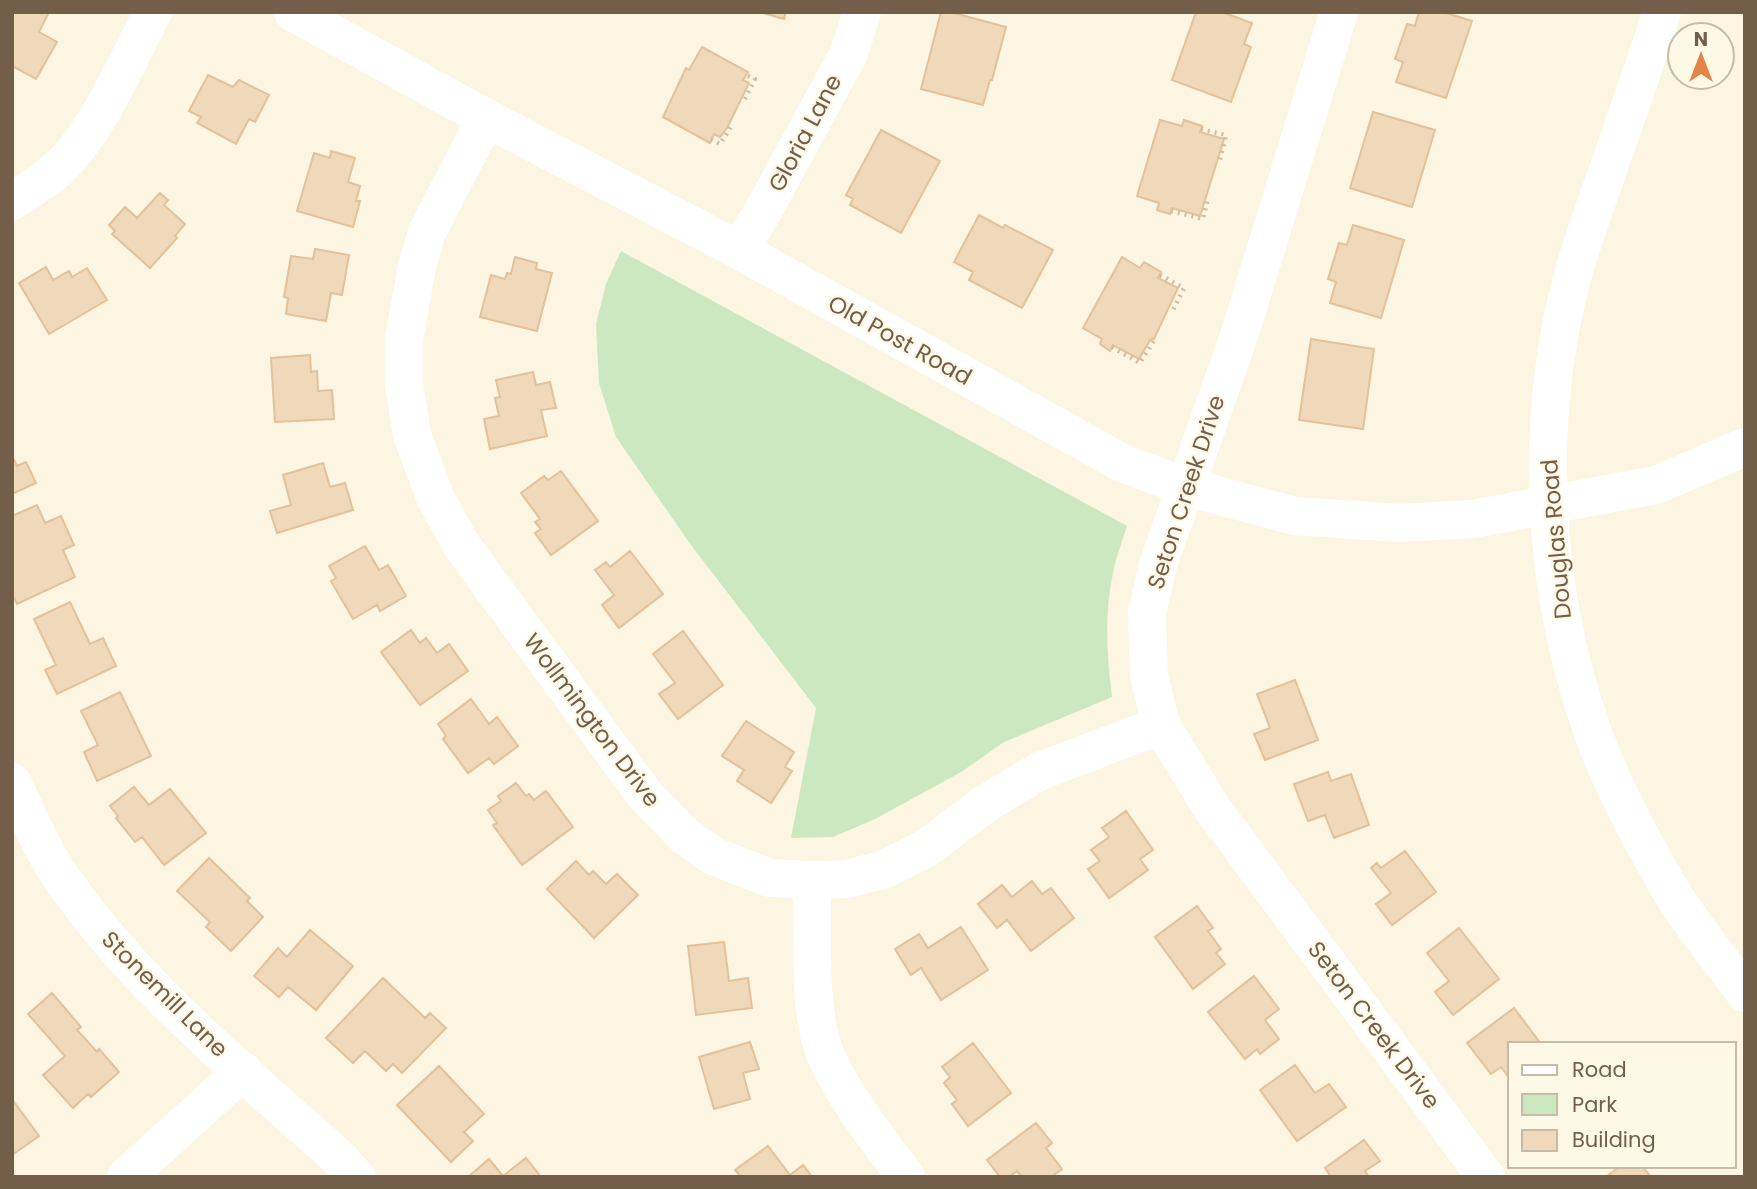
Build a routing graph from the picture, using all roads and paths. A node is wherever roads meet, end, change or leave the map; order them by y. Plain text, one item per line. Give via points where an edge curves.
1 (153, 12) edge
2 (293, 12) edge
3 (862, 12) edge
4 (1339, 12) edge
5 (1662, 12) edge
6 (746, 75) dead end
7 (745, 99) dead end
8 (486, 118) junction
9 (731, 127) dead end
10 (1201, 129) dead end
11 (711, 139) dead end
12 (1220, 160) dead end
13 (1208, 198) dead end
14 (12, 201) edge
15 (1171, 211) dead end
16 (739, 250) junction
17 (1160, 275) dead end
18 (1173, 310) dead end
19 (1155, 339) dead end
20 (1112, 347) dead end
21 (1745, 447) edge
22 (1187, 487) junction
23 (1549, 506) junction
24 (1161, 724) junction
25 (12, 782) edge
26 (813, 880) junction
27 (1745, 993) edge
28 (243, 1070) junction
29 (126, 1177) edge
30 (356, 1177) edge
31 (906, 1177) edge
32 (1486, 1177) edge

1 - 14 street via 91,129 62,165
2 - 8 street, Old Post Road
3 - 16 street, Gloria Lane via 849,53
4 - 22 street, Seton Creek Drive via 1239,336
5 - 23 street, Douglas Road via 1571,283 1551,414
6 - 7 path via 755,79
8 - 16 street, Old Post Road
8 - 26 street, Wollmington Drive via 427,232 404,338 404,384 412,435 435,497 462,545 637,784 684,835 713,856 770,877
9 - 11 path via 720,144
10 - 12 path via 1226,135
13 - 15 path via 1203,219
16 - 22 street, Old Post Road via 1122,464
17 - 18 path via 1184,288
19 - 20 path via 1140,363
21 - 23 street, Old Post Road via 1656,485
22 - 23 street, Old Post Road via 1295,516 1399,523 1473,519
22 - 24 street, Seton Creek Drive via 1158,565 1147,613 1149,675
23 - 27 street, Douglas Road via 1564,633 1591,727 1669,889
24 - 26 street, Wollmington Drive via 1040,771 985,804 925,849 883,870 846,879
24 - 32 street, Seton Creek Drive via 1212,808
25 - 28 street, Stonemill Lane via 53,866 102,933 152,988
26 - 31 street via 815,1007 825,1054 850,1100
28 - 29 street
28 - 30 street, Stonemill Lane

